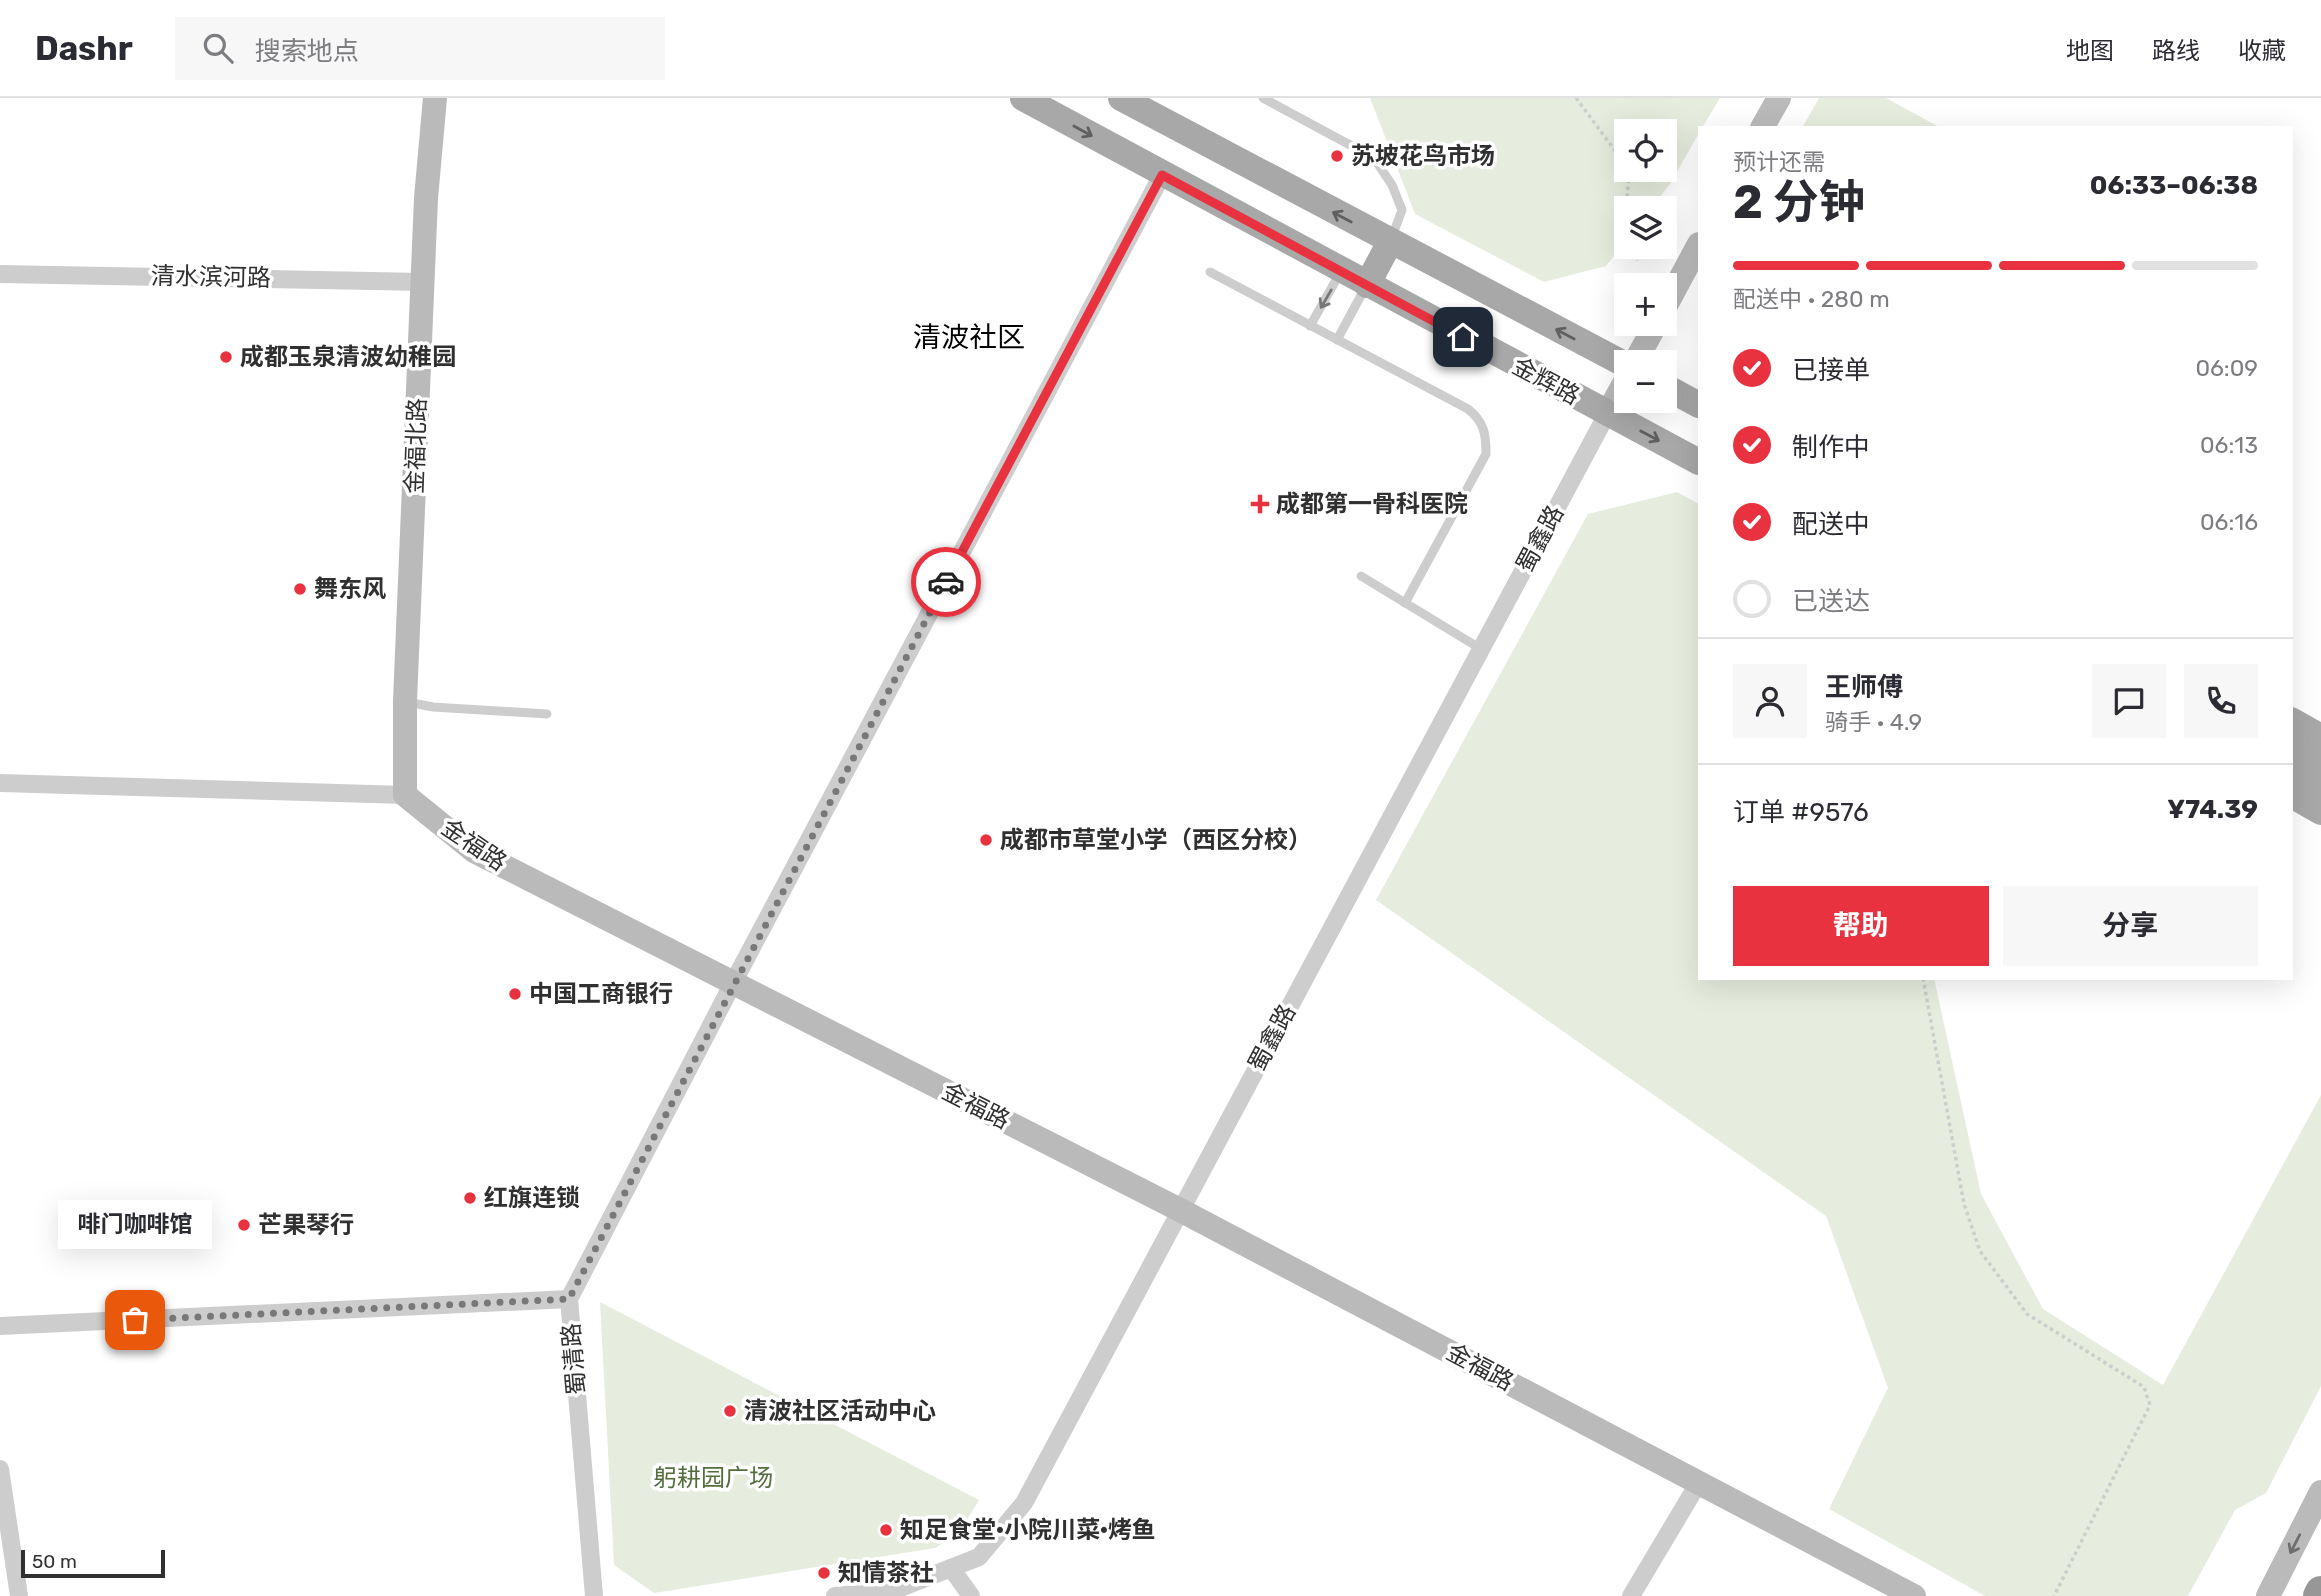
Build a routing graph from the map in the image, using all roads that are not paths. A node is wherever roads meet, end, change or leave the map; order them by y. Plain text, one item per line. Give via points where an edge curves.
1 (435, 98) edge
2 (1023, 98) edge
3 (1121, 98) edge
4 (1264, 98) edge
5 (1779, 98) edge
6 (1763, 126) edge
7 (1162, 175) junction
8 (1390, 242) junction
9 (1698, 246) edge
10 (1341, 271) junction
11 (1210, 272) dead end
12 (0, 274) edge
13 (423, 282) junction
14 (1367, 285) junction
15 (1677, 285) edge
16 (1310, 326) junction
17 (1337, 340) junction
18 (1614, 359) edge
19 (1677, 393) edge
20 (1614, 401) edge
21 (1698, 404) edge
22 (1607, 414) junction
23 (1698, 461) edge
24 (1361, 576) dead end
25 (1405, 603) junction
26 (1481, 649) junction
27 (405, 701) junction
28 (547, 713) dead end
29 (2293, 721) edge
30 (2321, 737) edge
31 (2293, 749) edge
32 (2321, 764) edge
33 (2293, 772) edge
34 (0, 783) edge
35 (2321, 787) edge
36 (405, 794) junction
37 (2293, 796) edge
38 (2321, 811) edge
39 (733, 983) junction
40 (1180, 1210) junction
41 (569, 1299) junction
42 (0, 1326) edge
43 (0, 1469) edge
44 (1699, 1482) junction
45 (2321, 1492) edge
46 (951, 1568) junction
47 (19, 1596) edge
48 (594, 1596) edge
49 (835, 1596) edge
50 (971, 1596) edge
51 (1632, 1596) edge
52 (1914, 1596) edge
53 (2268, 1596) edge

1 - 13 street, 金福北路
2 -> 7 main road, 金辉路
8 -> 3 main road, 金辉路
4 - 8 lane via 1374,158 1402,210
5 - 6 street
7 - 10 main road, 金辉路
7 - 39 street, 蜀清路
8 - 14 main road
18 -> 8 main road, 金辉路
9 - 15 street
10 - 14 main road, 金辉路
10 -> 16 lane
11 - 16 lane
12 - 13 street, 清水滨河路
13 - 27 street, 金福北路
14 - 17 lane
14 - 22 main road, 金辉路
16 - 17 lane
17 - 25 lane via 1468,408 1481,419 1485,430 1482,464
19 - 21 main road
20 - 22 street, 蜀鑫路
22 -> 23 main road, 金辉路
22 - 26 street, 蜀鑫路
24 - 25 lane
25 - 26 lane
26 - 40 street, 蜀鑫路
27 - 28 lane via 433,707
27 - 36 street, 金福北路
29 - 30 main road
31 - 32 main road
33 - 35 main road
34 - 36 street
36 - 39 street, 金福路 via 474,851
37 - 38 main road
39 - 40 street, 金福路
39 - 41 street, 蜀清路
40 - 44 street, 金福路
40 - 46 street, 蜀鑫路 via 1024,1503 979,1557
41 - 42 street
41 - 48 street, 蜀清路
43 - 47 street
44 - 51 street
44 - 52 street, 金福路
45 -> 53 street
46 - 49 street, 蜀鑫路 via 895,1590
46 - 50 street

